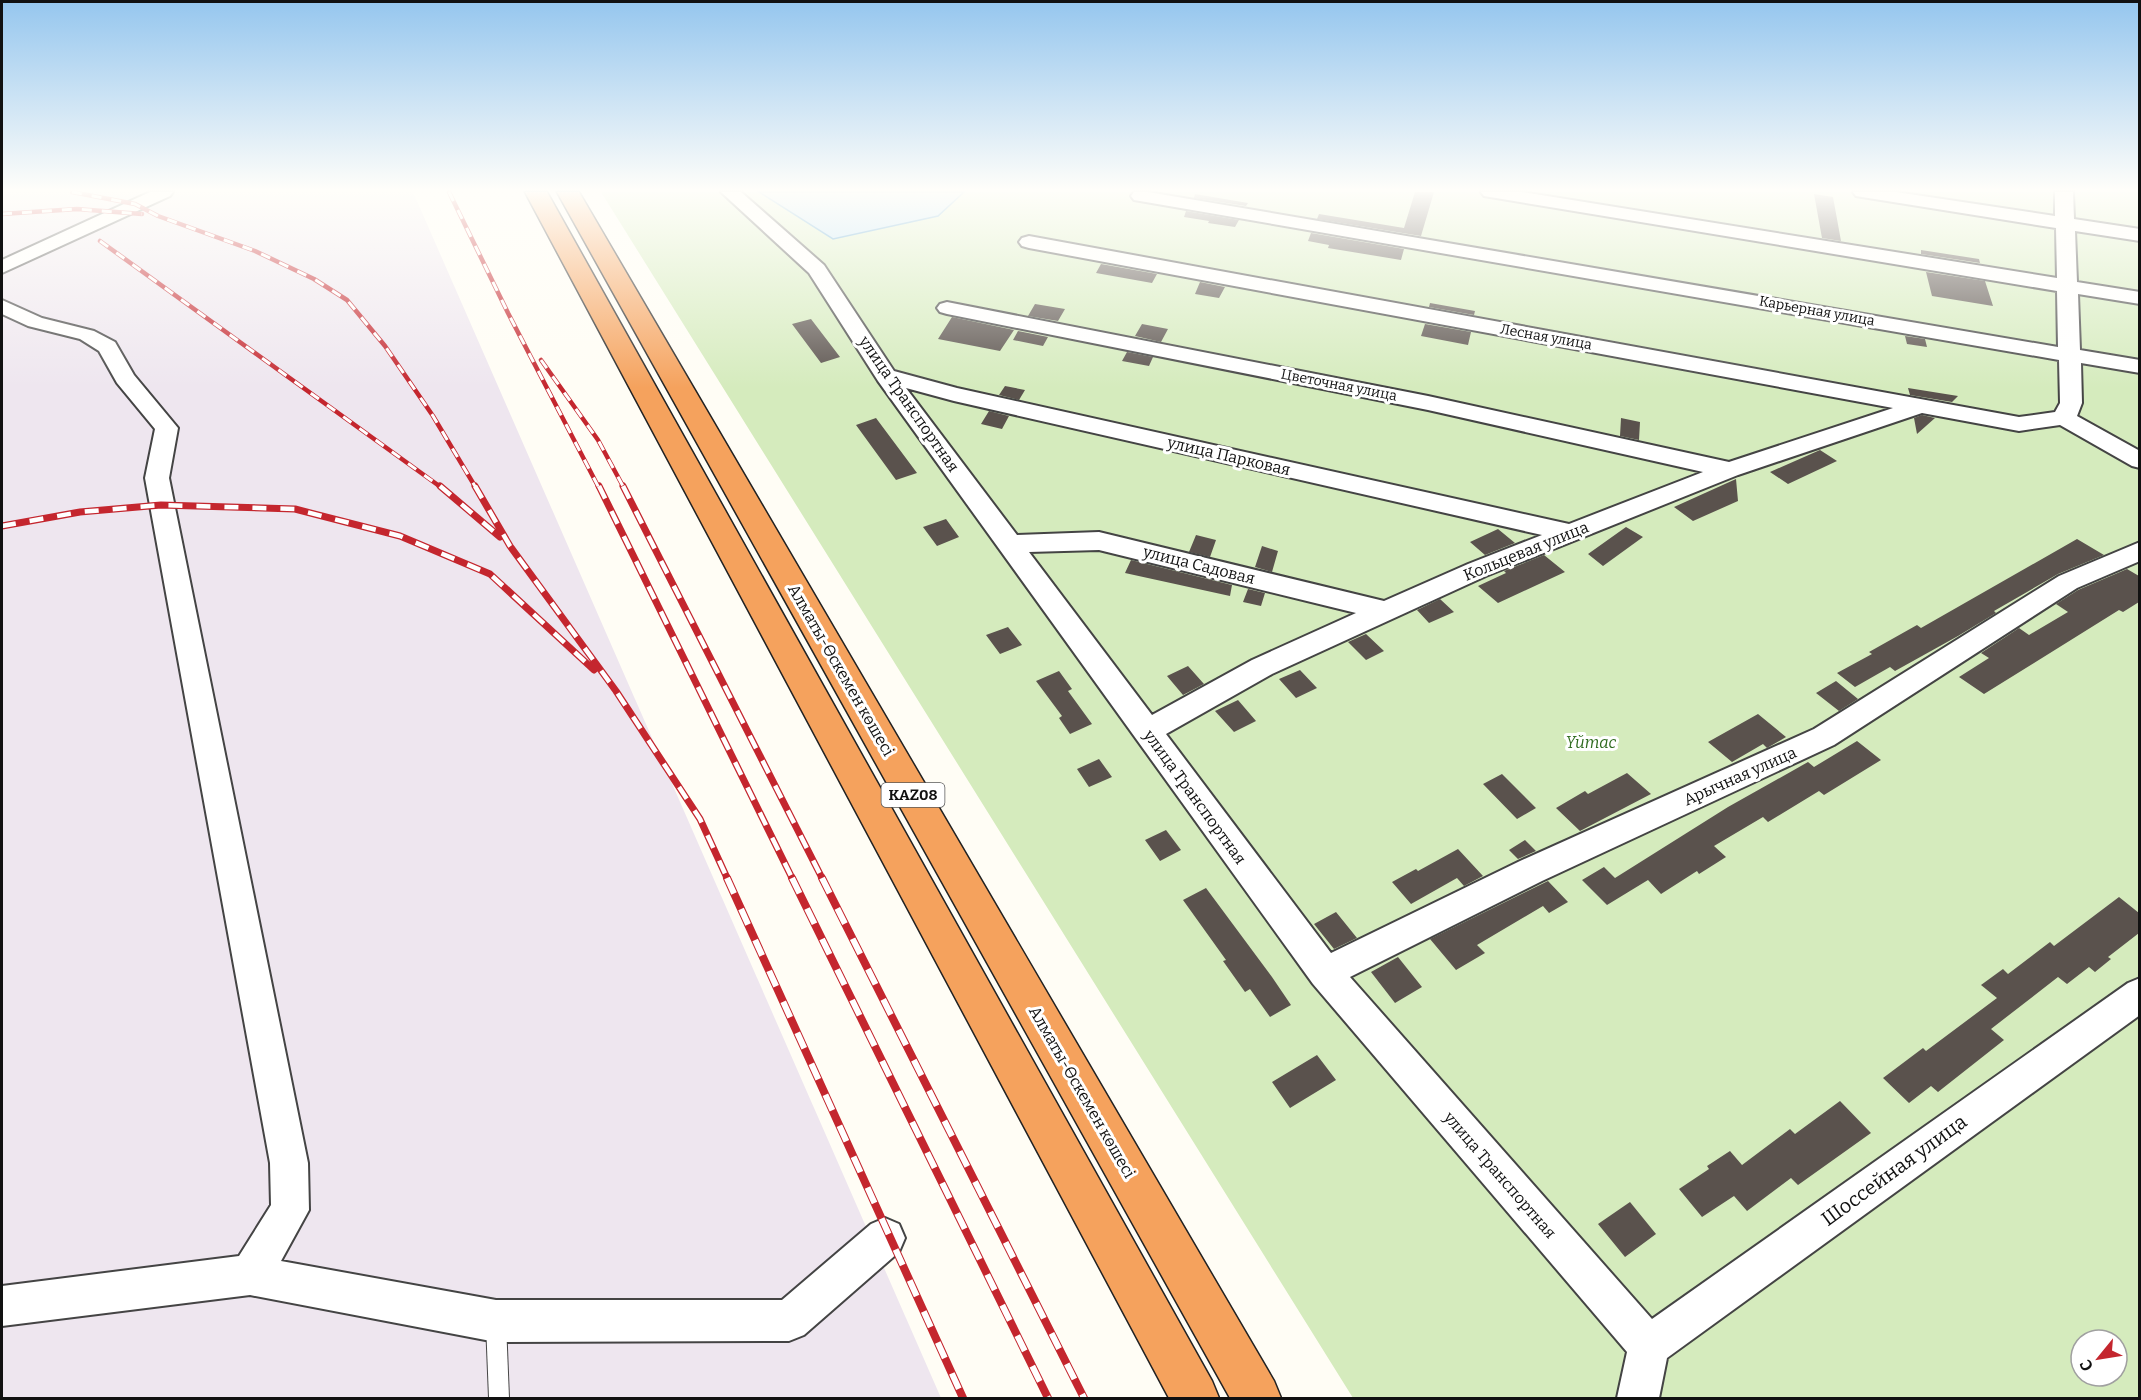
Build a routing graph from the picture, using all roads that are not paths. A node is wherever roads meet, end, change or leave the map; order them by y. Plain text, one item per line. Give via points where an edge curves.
1 (23, 257) edge
2 (572, 257) edge
3 (605, 257) edge
4 (805, 257) edge
5 (1112, 257) edge
6 (1499, 257) edge
7 (1891, 257) edge
8 (2066, 257) edge
9 (2, 267) edge
10 (2067, 286) junction
11 (2139, 298) edge
12 (2, 306) edge
13 (947, 308) dead end
14 (2070, 355) junction
15 (2139, 367) edge
16 (886, 376) junction
17 (1920, 406) junction
18 (2064, 418) junction
19 (2139, 461) edge
20 (1730, 470) junction
21 (1572, 533) junction
22 (1008, 544) junction
23 (2139, 550) edge
24 (1386, 611) junction
25 (1147, 731) junction
26 (961, 880) junction
27 (922, 897) junction
28 (1325, 973) junction
29 (2139, 994) edge
30 (885, 1238) dead end
31 (250, 1275) junction
32 (2, 1306) edge
33 (496, 1321) junction
34 (1649, 1346) junction
35 (499, 1398) edge
36 (1195, 1398) edge
37 (1257, 1398) edge
38 (1638, 1398) edge

1 - 9 street
2 - 27 highway, KAZ08
3 - 26 highway, Алматы-Өскемен көшесі / KAZ08
4 - 16 street, улица Транспортная via 817,268
5 - 17 street, Лесная улица
6 - 14 street, Карьерная улица
7 - 10 street
8 - 10 street
10 - 11 street
10 - 14 street
12 - 31 street via 35,322 87,335 107,347 125,378 167,428 156,478 289,1163 290,1210
13 - 20 street, Цветочная улица via 1428,403
14 - 15 street, Карьерная улица
14 - 18 street via 2071,403
16 - 21 street, улица Парковая
16 - 22 street, улица Транспортная
17 - 18 street, Лесная улица via 2019,424
17 - 20 street, Кольцевая улица
18 - 19 street
20 - 21 street, Кольцевая улица
21 - 24 street, Кольцевая улица
22 - 24 street, улица Садовая via 1099,542
22 - 25 street, улица Транспортная
23 - 28 street, Арычная улица via 2068,582 1824,737 1531,871
24 - 25 street, Кольцевая улица via 1262,667
25 - 28 street, улица Транспортная
26 - 27 highway
26 - 37 highway, Алматы-Өскемен көшесі / KAZ08
27 - 36 highway, KAZ08
28 - 34 street, улица Транспортная
29 - 34 street, Шоссейная улица
30 - 33 street via 789,1320
31 - 32 street
31 - 33 street
33 - 35 lane
34 - 38 street

